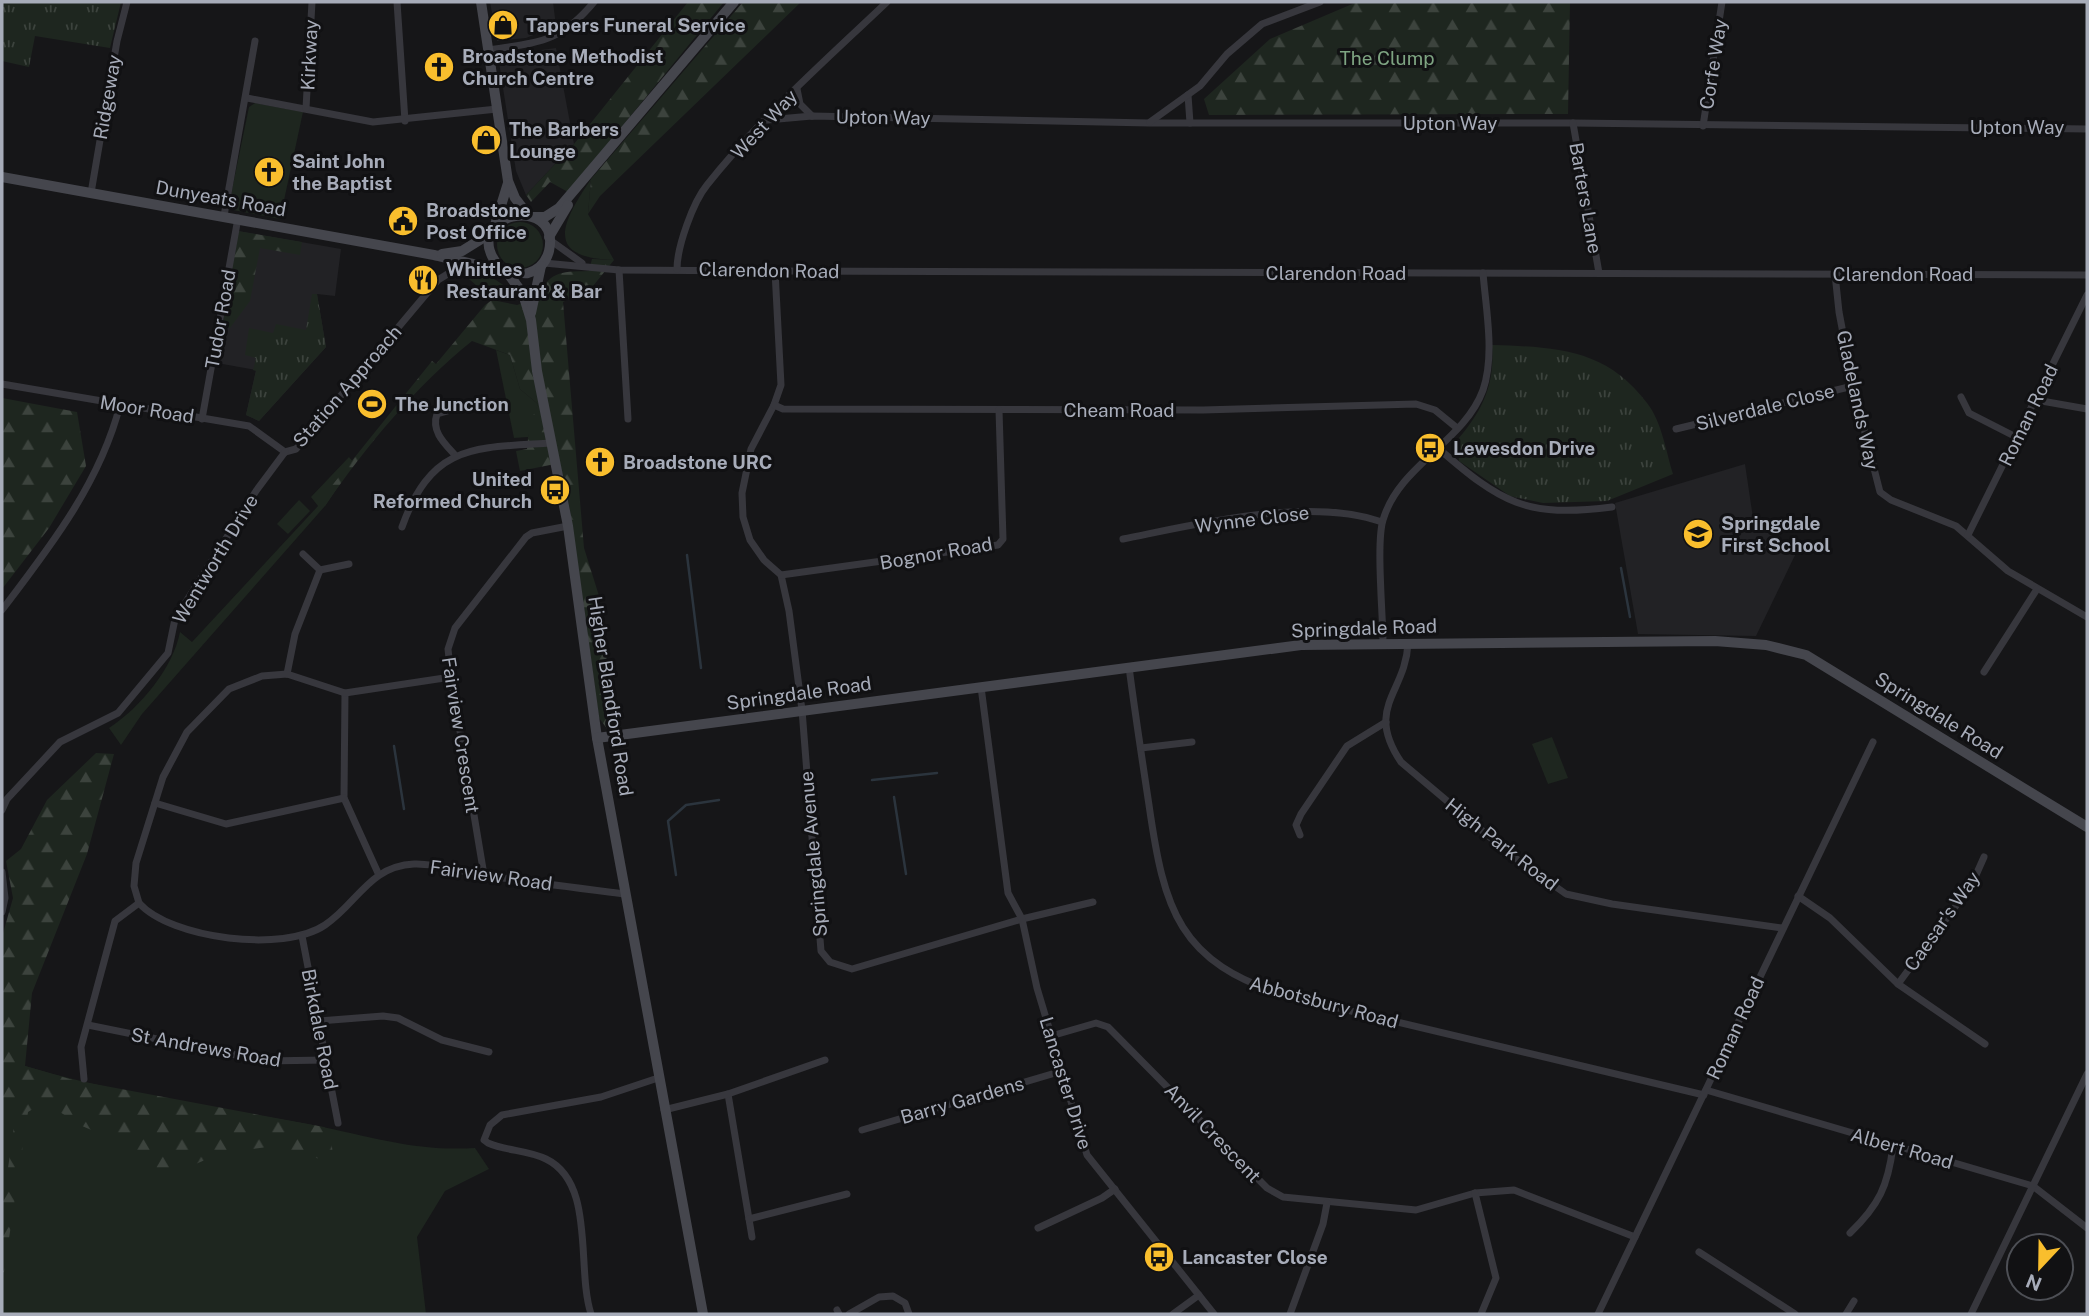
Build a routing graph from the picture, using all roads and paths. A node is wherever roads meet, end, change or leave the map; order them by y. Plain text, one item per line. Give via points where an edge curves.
1 (127, 2) edge
2 (312, 2) edge
3 (397, 2) edge
4 (481, 2) edge
5 (594, 2) edge
6 (734, 2) edge
7 (887, 2) edge
8 (1320, 2) edge
9 (1722, 2) edge
10 (255, 41) dead end
11 (489, 50) junction
12 (797, 89) junction
13 (1188, 95) junction
14 (247, 98) junction
15 (306, 108) junction
16 (497, 109) junction
17 (812, 116) junction
18 (767, 120) junction
19 (405, 121) junction
20 (1150, 122) junction
21 (1190, 122) junction
22 (1573, 123) junction
23 (1703, 126) junction
24 (2087, 129) edge
25 (2, 177) edge
26 (508, 181) junction
27 (580, 183) junction
28 (91, 193) junction
29 (224, 216) junction
30 (531, 216) junction
31 (238, 218) junction
32 (492, 230) junction
33 (549, 238) junction
34 (434, 255) junction
35 (469, 262) junction
36 (542, 264) junction
37 (585, 265) junction
38 (677, 269) junction
39 (504, 270) junction
40 (619, 270) junction
41 (775, 271) junction
42 (1483, 273) junction
43 (1599, 273) junction
44 (1835, 274) junction
45 (2087, 275) edge
46 (2087, 295) edge
47 (531, 320) junction
48 (2, 384) edge
49 (1853, 386) junction
50 (1961, 397) dead end
51 (2036, 400) junction
52 (120, 405) junction
53 (774, 405) junction
54 (458, 408) dead end
55 (2087, 409) edge
56 (999, 410) junction
57 (202, 419) junction
58 (628, 419) dead end
59 (1457, 428) junction
60 (1676, 429) dead end
61 (2018, 438) junction
62 (551, 443) junction
63 (1438, 448) junction
64 (285, 452) junction
65 (455, 455) junction
66 (1612, 507) dead end
67 (1382, 522) junction
68 (568, 526) junction
69 (402, 527) dead end
70 (1968, 535) junction
71 (1123, 539) dead end
72 (303, 554) dead end
73 (349, 564) dead end
74 (320, 570) junction
75 (781, 575) junction
76 (2037, 590) junction
77 (2, 610) edge
78 (2087, 617) edge
79 (1383, 643) junction
80 (1408, 643) junction
81 (1129, 667) junction
82 (1984, 672) dead end
83 (287, 674) junction
84 (451, 677) junction
85 (981, 687) junction
86 (345, 693) junction
87 (802, 710) junction
88 (1386, 722) junction
89 (597, 738) junction
90 (1873, 742) dead end
91 (1192, 743) dead end
92 (1141, 748) junction
93 (344, 799) junction
94 (155, 803) junction
95 (2, 810) edge
96 (2087, 827) edge
97 (1300, 835) dead end
98 (1984, 857) dead end
99 (2, 872) edge
100 (378, 873) junction
101 (484, 875) junction
102 (625, 894) junction
103 (1798, 896) junction
104 (1093, 902) dead end
105 (139, 903) junction
106 (2, 912) edge
107 (1022, 919) junction
108 (1782, 928) junction
109 (302, 936) junction
110 (1898, 984) junction
111 (319, 1021) junction
112 (88, 1025) junction
113 (1051, 1036) junction
114 (1985, 1044) dead end
115 (489, 1052) dead end
116 (825, 1059) dead end
117 (326, 1060) junction
118 (1062, 1071) junction
119 (2087, 1074) edge
120 (658, 1077) junction
121 (84, 1079) dead end
122 (1705, 1093) junction
123 (728, 1094) junction
124 (664, 1110) junction
125 (338, 1123) dead end
126 (862, 1130) dead end
127 (1893, 1146) junction
128 (2033, 1186) junction
129 (1115, 1189) junction
130 (1475, 1193) junction
131 (847, 1195) dead end
132 (1327, 1203) junction
133 (749, 1219) junction
134 (1038, 1228) dead end
135 (2087, 1228) edge
136 (1850, 1233) dead end
137 (752, 1237) dead end
138 (1635, 1237) junction
139 (1699, 1252) dead end
140 (1199, 1295) junction
141 (1854, 1301) dead end
142 (589, 1312) edge
143 (704, 1314) edge
144 (849, 1314) edge
145 (909, 1314) edge
146 (1174, 1314) edge
147 (1214, 1314) edge
148 (1290, 1314) edge
149 (1481, 1314) edge
150 (1599, 1314) edge
151 (1795, 1314) edge
152 (1846, 1314) edge
153 (1971, 1314) edge

1 - 28 street, Ridgeway
2 - 15 street, Kirkway
3 - 19 street
4 - 11 street
5 - 11 street via 561,34
6 - 27 street
7 - 12 street, West Way
8 - 13 street via 1262,24
9 - 23 street, Corfe Way
10 - 14 street
11 - 16 street
12 - 17 street, Upton Way via 800,104
12 - 18 street, West Way
13 - 20 street
13 - 21 street
14 - 15 street
14 - 29 street
15 - 19 street via 373,122
16 - 19 street
16 - 26 street
17 - 18 street, Upton Way
17 - 20 street, Upton Way
18 - 38 street, West Way via 705,186 677,252
20 - 21 street, Upton Way
21 - 22 street, Upton Way
22 - 23 street, Upton Way
22 - 43 street, Barters Lane
23 - 24 street, Upton Way
25 - 28 street, Dunyeats Road
26 - 30 street
26 - 32 street
27 - 30 street via 552,214
27 - 33 street
28 - 29 street, Dunyeats Road
29 - 31 street, Dunyeats Road
30 - 32 street via 512,215
30 - 33 street
31 - 34 street, Dunyeats Road
31 - 57 street, Tudor Road
32 - 34 street, Dunyeats Road via 461,250
32 - 39 street via 490,251
33 - 36 street
33 - 37 street, Clarendon Road
34 - 35 street, Dunyeats Road
35 - 39 street, Dunyeats Road
35 - 64 street, Station Approach via 438,280 296,449
36 - 37 street, Clarendon Road
36 - 39 street via 524,274
36 - 47 street, Higher Blandford Road
37 - 40 street, Clarendon Road
38 - 40 street, Clarendon Road
38 - 41 street, Clarendon Road
39 - 47 street, Higher Blandford Road via 523,294
40 - 58 street
41 - 42 street, Clarendon Road
41 - 53 street via 781,385
42 - 43 street, Clarendon Road
42 - 59 street via 1488,356 1484,388
43 - 44 street, Clarendon Road
44 - 45 street, Clarendon Road
44 - 49 street, Gladelands Way
46 - 51 street, Roman Road
47 - 62 street, Higher Blandford Road
48 - 52 street, Moor Road
49 - 60 street, Silverdale Close
49 - 70 street, Gladelands Way via 1881,492
50 - 61 street via 1969,413
51 - 55 street
51 - 61 street, Roman Road
52 - 57 street, Moor Road
52 - 77 street via 103,458 83,495
53 - 56 street, Cheam Road via 783,409
53 - 75 street via 751,449 742,493 750,540
54 - 65 street via 435,418 437,433
56 - 59 street, Cheam Road via 1416,404 1435,410
56 - 75 street, Bognor Road via 1003,539 998,545
57 - 64 street, Moor Road via 249,426
59 - 63 street
61 - 70 street, Roman Road
62 - 65 street via 479,448
62 - 68 street, Higher Blandford Road
63 - 66 street via 1482,485 1516,504 1566,511
63 - 67 street via 1404,484
64 - 95 street, Wentworth Drive via 175,619 172,641 161,661 118,713 60,742
65 - 69 street via 440,464 419,489
67 - 71 street, Wynne Close via 1314,510
67 - 79 street
68 - 84 street, Fairview Crescent via 526,537 455,628 448,649
68 - 89 street, Higher Blandford Road
70 - 76 street, Gladelands Way
72 - 74 street
73 - 74 street
74 - 83 street via 295,634
75 - 87 street, Springdale Avenue
76 - 78 street, Gladelands Way
76 - 82 street
79 - 80 street, Springdale Road
79 - 81 street, Springdale Road via 1301,645
80 - 88 street via 1405,667 1386,706
80 - 96 street, Springdale Road via 1715,641 1792,650 1824,665
81 - 85 street, Springdale Road
81 - 92 street, Abbotsbury Road
83 - 86 street
83 - 94 street via 262,676 229,689 214,702 176,748
84 - 86 street
84 - 101 street, Fairview Crescent
85 - 87 street, Springdale Road
85 - 107 street via 1009,893
86 - 93 street
87 - 89 street, Springdale Road
87 - 107 street, Springdale Avenue via 821,951 830,962 852,968
88 - 97 street via 1348,746 1301,814 1296,825
88 - 108 street, High Park Road via 1390,744 1401,762 1511,855 1566,894
89 - 102 street, Higher Blandford Road
90 - 103 street, Roman Road
91 - 92 street
92 - 122 street, Abbotsbury Road via 1157,860 1171,907 1188,936 1228,972 1288,996
93 - 94 street via 226,824
93 - 100 street
94 - 105 street via 136,863 134,886
98 - 110 street, Caesar's Way via 1972,884
99 - 106 street
100 - 101 street, Fairview Road via 414,864
100 - 109 street via 324,926
101 - 102 street, Fairview Road
102 - 120 street, Higher Blandford Road
103 - 108 street, Roman Road
103 - 110 street, Caesar's Way via 1830,918
104 - 107 street, Springdale Avenue
105 - 109 street via 150,915 178,927 262,941
105 - 112 street via 114,921
107 - 113 street, Lancaster Drive
108 - 122 street, Roman Road
109 - 111 street, Birkdale Road
110 - 114 street, Caesar's Way
111 - 115 street via 391,1017 442,1040
111 - 117 street, Birkdale Road
112 - 117 street, St Andrews Road via 265,1060
112 - 121 street via 81,1048
113 - 118 street, Lancaster Drive
113 - 132 street, Anvil Crescent via 1096,1023 1108,1027 1267,1188 1283,1197
116 - 123 street
117 - 125 street, Birkdale Road
118 - 126 street, Barry Gardens
118 - 129 street, Lancaster Drive via 1087,1155
119 - 128 street
120 - 124 street, Higher Blandford Road
120 - 142 street via 601,1097 512,1112 496,1118 485,1132 488,1143 545,1159 567,1175 579,1208
122 - 127 street, Albert Road
122 - 138 street, Roman Road
123 - 124 street
123 - 133 street
124 - 143 street, Higher Blandford Road
127 - 128 street, Albert Road
127 - 136 street via 1890,1171 1875,1206
128 - 135 street, Albert Road
128 - 153 street
129 - 134 street
129 - 140 street, Lancaster Drive
130 - 132 street, Anvil Crescent via 1416,1210
130 - 138 street, Anvil Crescent via 1523,1191
130 - 149 street via 1496,1278
131 - 133 street
132 - 148 street
133 - 137 street
138 - 150 street, Roman Road
139 - 151 street
140 - 146 street
140 - 147 street, Lancaster Drive
141 - 152 street
144 - 145 street via 879,1297 893,1296 905,1303

